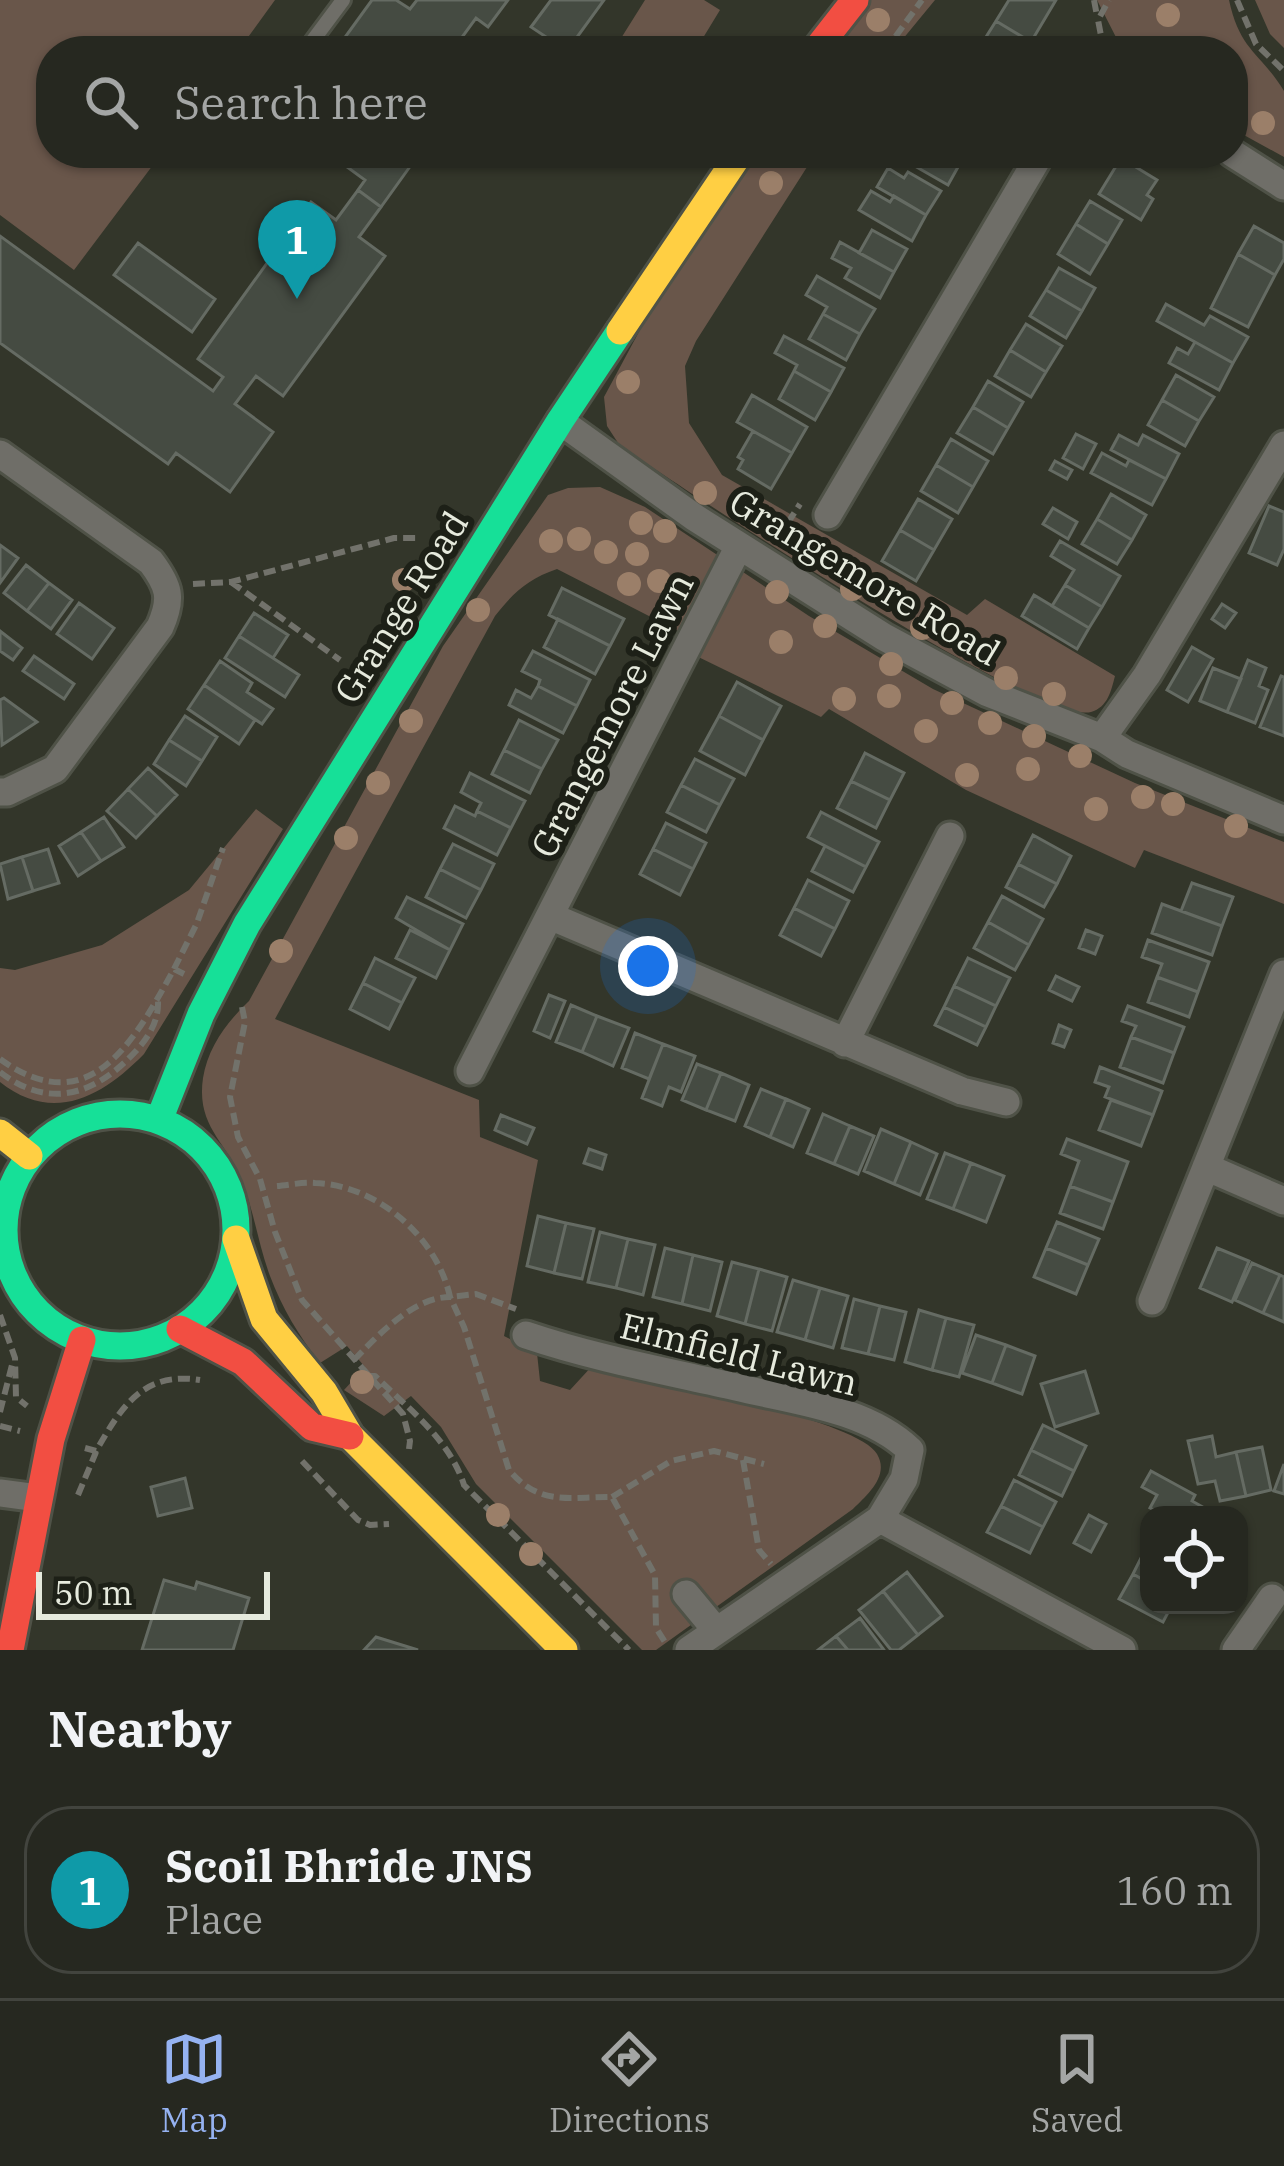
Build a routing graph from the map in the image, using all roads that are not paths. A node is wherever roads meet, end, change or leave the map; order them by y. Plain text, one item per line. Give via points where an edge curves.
1 (343, 0) edge
2 (849, 2) edge
3 (316, 36) edge
4 (825, 36) edge
5 (1248, 163) edge
6 (730, 168) edge
7 (1032, 168) edge
8 (1284, 186) edge
9 (560, 421) junction
10 (1284, 445) edge
11 (0, 454) edge
12 (828, 515) road end
13 (751, 554) junction
14 (1102, 738) junction
15 (0, 792) edge
16 (1284, 820) edge
17 (950, 836) dead end
18 (550, 916) junction
19 (1284, 974) edge
20 (844, 1043) junction
21 (470, 1071) dead end
22 (1006, 1102) dead end
23 (159, 1120) junction
24 (0, 1133) edge
25 (29, 1156) junction
26 (1206, 1167) junction
27 (1284, 1201) edge
28 (236, 1239) junction
29 (1152, 1301) dead end
30 (180, 1329) junction
31 (526, 1335) road end
32 (82, 1340) junction
33 (350, 1436) junction
34 (0, 1493) edge
35 (38, 1498) junction
36 (880, 1519) junction
37 (686, 1594) dead end
38 (1272, 1598) dead end
39 (716, 1629) junction
40 (10, 1650) edge
41 (564, 1650) edge
42 (689, 1650) edge
43 (1122, 1650) edge
44 (1236, 1650) edge

1 - 3 lane
2 - 4 main road
5 - 8 street
6 - 9 main road, Grange Road
7 - 12 street
9 - 13 street, Grangemore Road
9 - 23 main road, Grange Road via 248,924
10 - 14 street
11 - 15 street via 151,562 169,585 170,606 55,769
13 - 14 street, Grangemore Road via 988,693
13 - 18 street, Grangemore Lawn
14 - 16 street, Grangemore Road
17 - 20 street
18 - 20 street, Grangemore Lawn
18 - 21 street, Grangemore Lawn
19 - 26 street
20 - 22 street, Grangemore Lawn
23 - 25 main road via 102,1114 50,1136
23 - 28 main road via 215,1162 232,1193
24 - 25 main road
25 - 32 main road via 3,1224 7,1261 23,1295
26 - 27 street
26 - 29 street
28 - 30 main road via 218,1295
28 - 33 main road via 269,1328 338,1405
30 - 32 main road via 119,1347
30 - 33 main road via 243,1362 312,1426
31 - 36 street, Elmfield Lawn via 564,1362 823,1407 890,1432 910,1450 904,1479
32 - 35 main road
33 - 41 main road
34 - 35 street
35 - 40 main road
36 - 39 street, Elmfield Lawn
36 - 43 street
37 - 39 street
38 - 44 street
39 - 42 street, Elmfield Lawn

